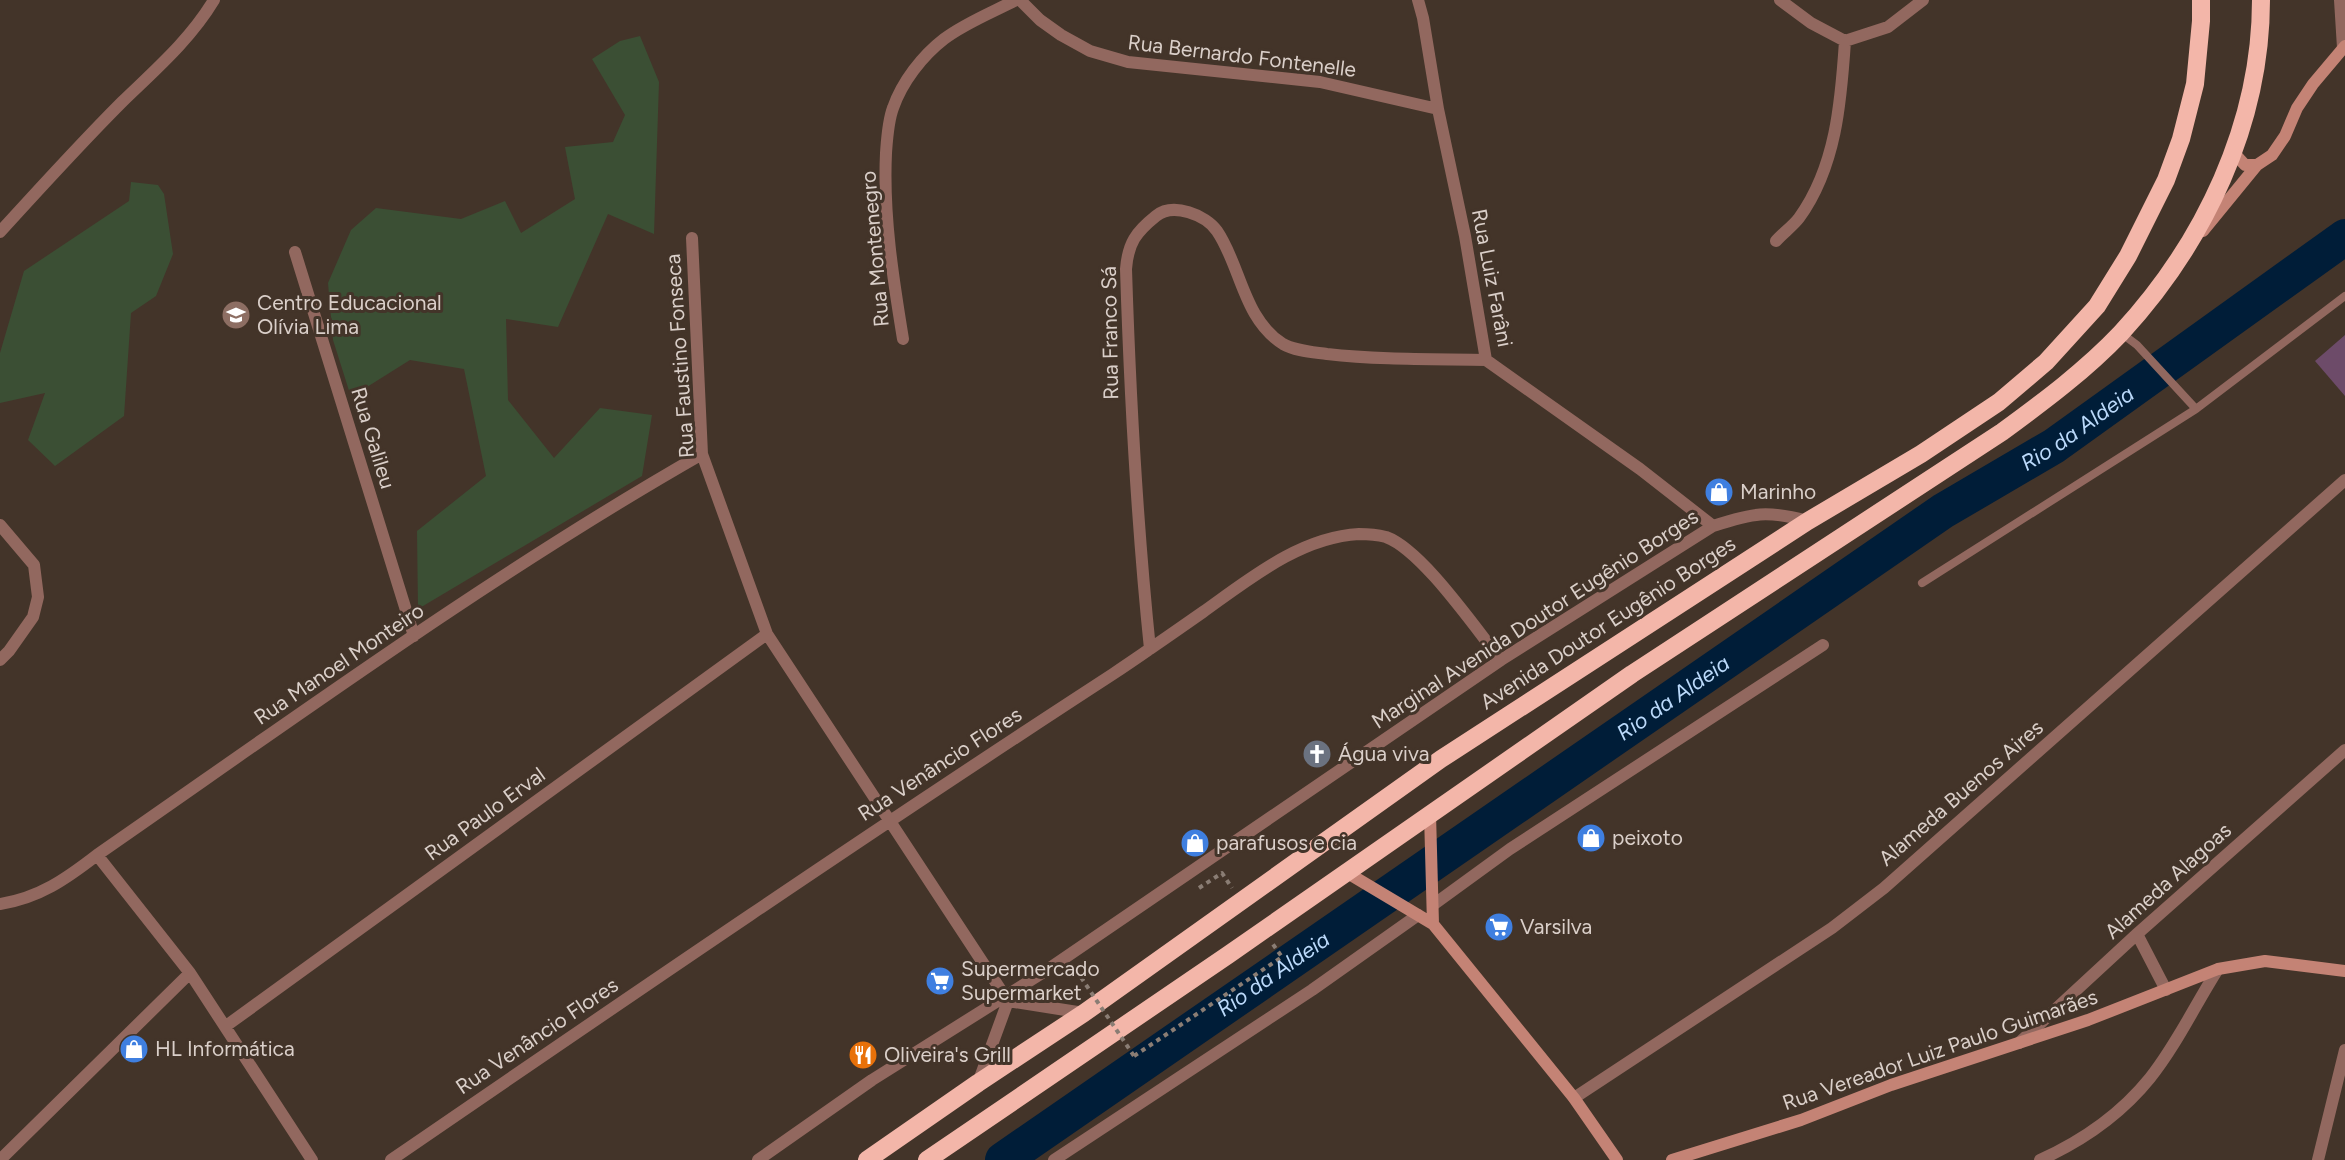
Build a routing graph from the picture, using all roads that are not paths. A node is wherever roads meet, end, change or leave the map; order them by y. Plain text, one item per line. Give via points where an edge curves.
1 (213, 0) edge
2 (1018, 0) edge
3 (1418, 0) edge
4 (1780, 0) edge
5 (1923, 0) edge
6 (2201, 0) edge
7 (2262, 0) edge
8 (2340, 0) edge
9 (1845, 41) junction
10 (2344, 47) edge
11 (1438, 109) junction
12 (2234, 153) junction
13 (2257, 165) junction
14 (0, 232) edge
15 (692, 238) dead end
16 (1776, 241) dead end
17 (295, 252) dead end
18 (2175, 267) junction
19 (2345, 296) edge
20 (2121, 332) junction
21 (903, 339) dead end
22 (1486, 360) junction
23 (2196, 409) junction
24 (702, 454) junction
25 (2345, 480) edge
26 (1808, 521) junction
27 (0, 525) edge
28 (1713, 526) junction
29 (1922, 583) dead end
30 (767, 634) junction
31 (414, 636) junction
32 (1823, 645) dead end
33 (1150, 649) junction
34 (0, 660) edge
35 (1501, 660) junction
36 (2345, 750) edge
37 (1430, 814) junction
38 (888, 820) junction
39 (97, 855) junction
40 (1346, 872) junction
41 (0, 904) edge
42 (1433, 905) junction
43 (1413, 912) junction
44 (1433, 924) junction
45 (2138, 934) junction
46 (2218, 969) junction
47 (2345, 971) edge
48 (190, 973) junction
49 (2166, 990) junction
50 (1006, 998) junction
51 (1084, 1014) junction
52 (226, 1026) junction
53 (2019, 1043) junction
54 (2345, 1050) edge
55 (978, 1083) junction
56 (1574, 1098) junction
57 (0, 1160) edge
58 (312, 1160) edge
59 (391, 1160) edge
60 (758, 1160) edge
61 (867, 1160) edge
62 (927, 1160) edge
63 (1054, 1160) edge
64 (1617, 1160) edge
65 (1672, 1160) edge
66 (2040, 1160) edge
67 (2318, 1160) edge

1 - 14 street via 165,61 46,180
2 - 11 street, Rua Bernardo Fontenelle via 1060,36 1090,51 1128,62 1320,82
2 - 21 street, Rua Montenegro via 945,39 905,84 892,109 885,188
3 - 11 street, Rua Luiz Farâni
4 - 9 street
5 - 9 street via 1888,27
6 - 26 highway, Avenida Doutor Eugênio Borges via 2195,84 2181,139 2166,180 2128,256 2097,306 2046,362 1999,402 1922,454
7 - 12 highway via 2260,48
8 - 10 street
9 - 16 street via 1840,109 1820,180 1798,219
10 - 13 street via 2297,108 2272,155
11 - 22 street, Rua Luiz Farâni via 1466,236
12 - 13 street via 2245,165
12 - 18 highway
13 - 18 street
15 - 24 street, Rua Faustino Fonseca
17 - 31 street, Rua Galileu
18 - 20 highway
19 - 23 lane
20 - 23 lane via 2138,345
20 - 37 highway via 2046,399 2002,432 1632,674
22 - 28 street, Rua Luiz Farâni
22 - 33 street, Rua Franco Sá via 1354,357 1307,352 1283,344 1255,314 1216,229 1187,211 1160,213 1147,223 1128,250 1126,269 1137,515
23 - 29 lane
24 - 30 street, Rua Faustino Fonseca
24 - 31 street, Rua Manoel Monteiro via 613,505
25 - 56 street, Alameda Buenos Aires via 1884,888 1833,928
26 - 28 street, Marginal Avenida Doutor Eugênio Borges via 1777,513 1746,515
26 - 51 highway, Avenida Doutor Eugênio Borges via 1441,759
27 - 34 street via 34,565 38,597 33,617
28 - 35 street, Marginal Avenida Doutor Eugênio Borges
30 - 38 street, Rua Faustino Fonseca
30 - 52 street, Rua Paulo Erval
31 - 39 street, Rua Manoel Monteiro
32 - 42 street via 1510,849
33 - 35 street, Rua Venâncio Flores via 1285,557 1322,541 1358,534 1384,536 1404,547 1428,569
33 - 38 street, Rua Venâncio Flores
35 - 50 street, Marginal Avenida Doutor Eugênio Borges
36 - 45 street, Alameda Alagoas
37 - 40 highway
37 - 42 street
38 - 50 street, Rua Faustino Fonseca
38 - 59 street, Rua Venâncio Flores
39 - 41 street, Rua Manoel Monteiro via 67,879 36,895
39 - 48 street
40 - 43 street
40 - 62 highway
42 - 44 street
43 - 44 street
43 - 63 street via 1303,996
44 - 56 street
45 - 49 street
45 - 53 street, Alameda Alagoas
46 - 47 street, Rua Vereador Luiz Paulo Guimarães via 2265,961
46 - 49 street, Rua Vereador Luiz Paulo Guimarães
46 - 66 street via 2149,1079 2087,1135
48 - 52 street
48 - 57 street
49 - 53 street, Rua Vereador Luiz Paulo Guimarães
50 - 51 street
50 - 55 street
50 - 60 street, Marginal Avenida Doutor Eugênio Borges via 872,1080
51 - 55 highway, Avenida Doutor Eugênio Borges
52 - 58 street
53 - 65 street, Rua Vereador Luiz Paulo Guimarães via 1802,1120
54 - 67 street
55 - 61 highway, Avenida Doutor Eugênio Borges
56 - 64 street

